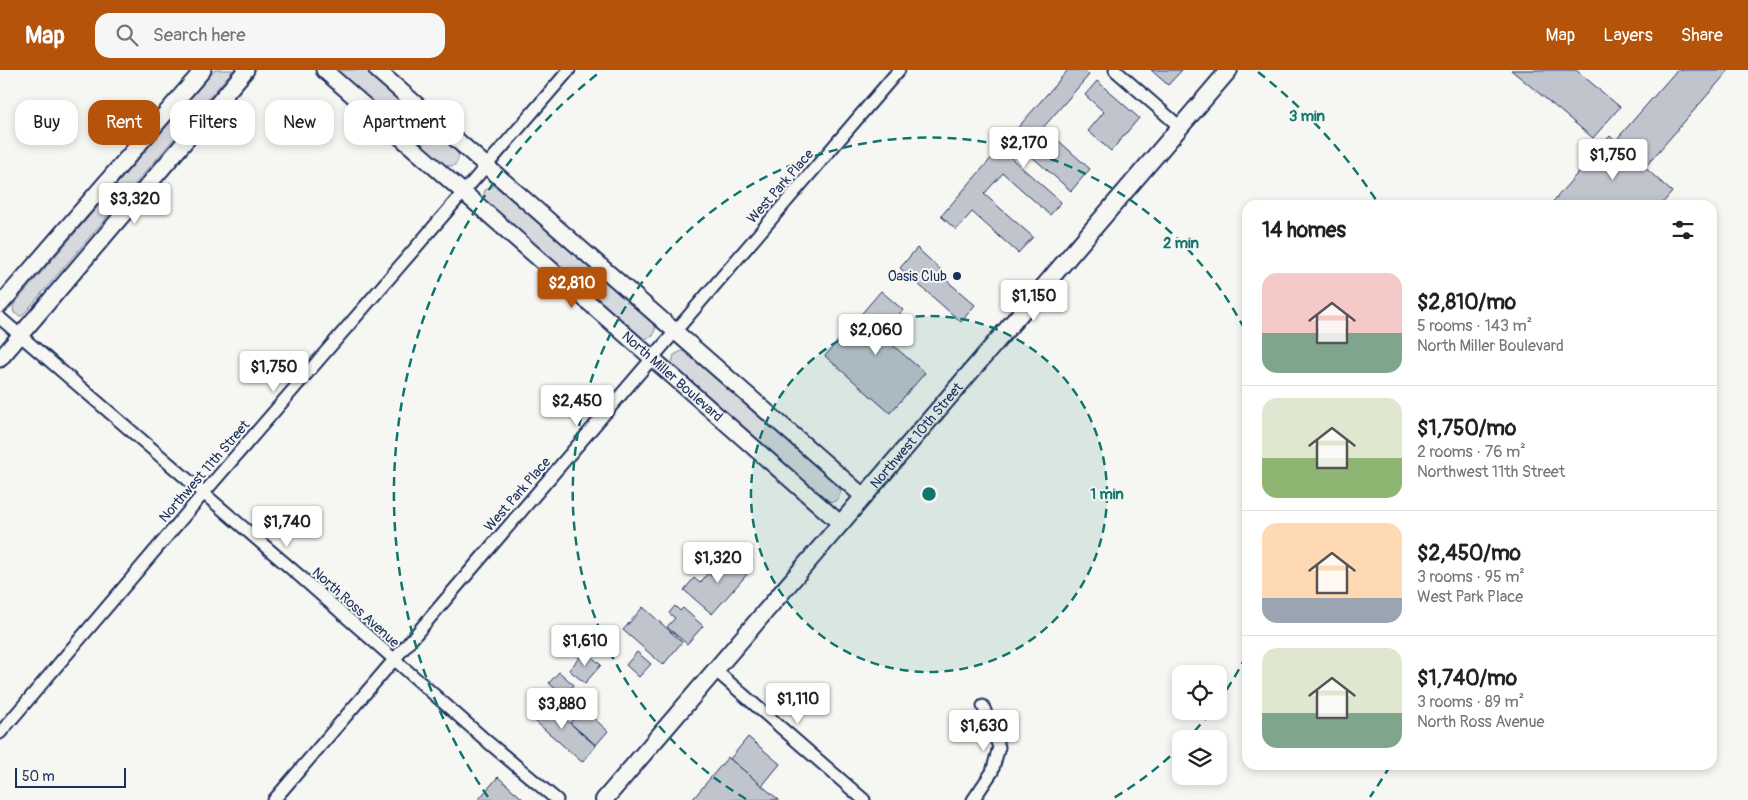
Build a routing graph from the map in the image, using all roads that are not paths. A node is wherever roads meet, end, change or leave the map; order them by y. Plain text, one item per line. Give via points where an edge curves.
1 (203, 70) edge
2 (246, 70) edge
3 (324, 70) edge
4 (377, 70) edge
5 (569, 70) edge
6 (899, 70) edge
7 (1114, 70) edge
8 (1229, 70) edge
9 (1180, 128) junction
10 (486, 167) junction
11 (464, 194) junction
12 (0, 306) edge
13 (0, 318) edge
14 (675, 332) junction
15 (21, 336) junction
16 (0, 359) edge
17 (652, 359) junction
18 (203, 494) junction
19 (864, 497) junction
20 (841, 524) junction
21 (394, 660) junction
22 (716, 670) junction
23 (983, 706) dead end
24 (0, 733) edge
25 (274, 800) edge
26 (557, 800) edge
27 (604, 800) edge
28 (864, 800) edge
29 (973, 800) edge

1 - 12 street
2 - 15 street
3 - 11 street, North Miller Boulevard
4 - 10 street
5 - 10 street, Northwest 11th Street
6 - 14 street, West Park Place
7 - 9 street
8 - 9 main road, Northwest 10th Street
9 - 19 main road, Northwest 10th Street
10 - 11 street, Northwest 11th Street
10 - 14 street
11 - 17 street, North Miller Boulevard
11 - 18 street, Northwest 11th Street
13 - 15 street, North Ross Avenue
14 - 17 street, West Park Place
14 - 19 street
15 - 16 street
15 - 18 street, North Ross Avenue
17 - 20 street, North Miller Boulevard
17 - 21 street, West Park Place
18 - 21 street, North Ross Avenue
18 - 24 street, Northwest 11th Street
19 - 20 main road, Northwest 10th Street
20 - 22 main road, Northwest 10th Street
21 - 25 street, West Park Place
21 - 26 street, North Ross Avenue
22 - 27 main road, Northwest 10th Street
22 - 28 street
23 - 29 street via 999,747 992,772

